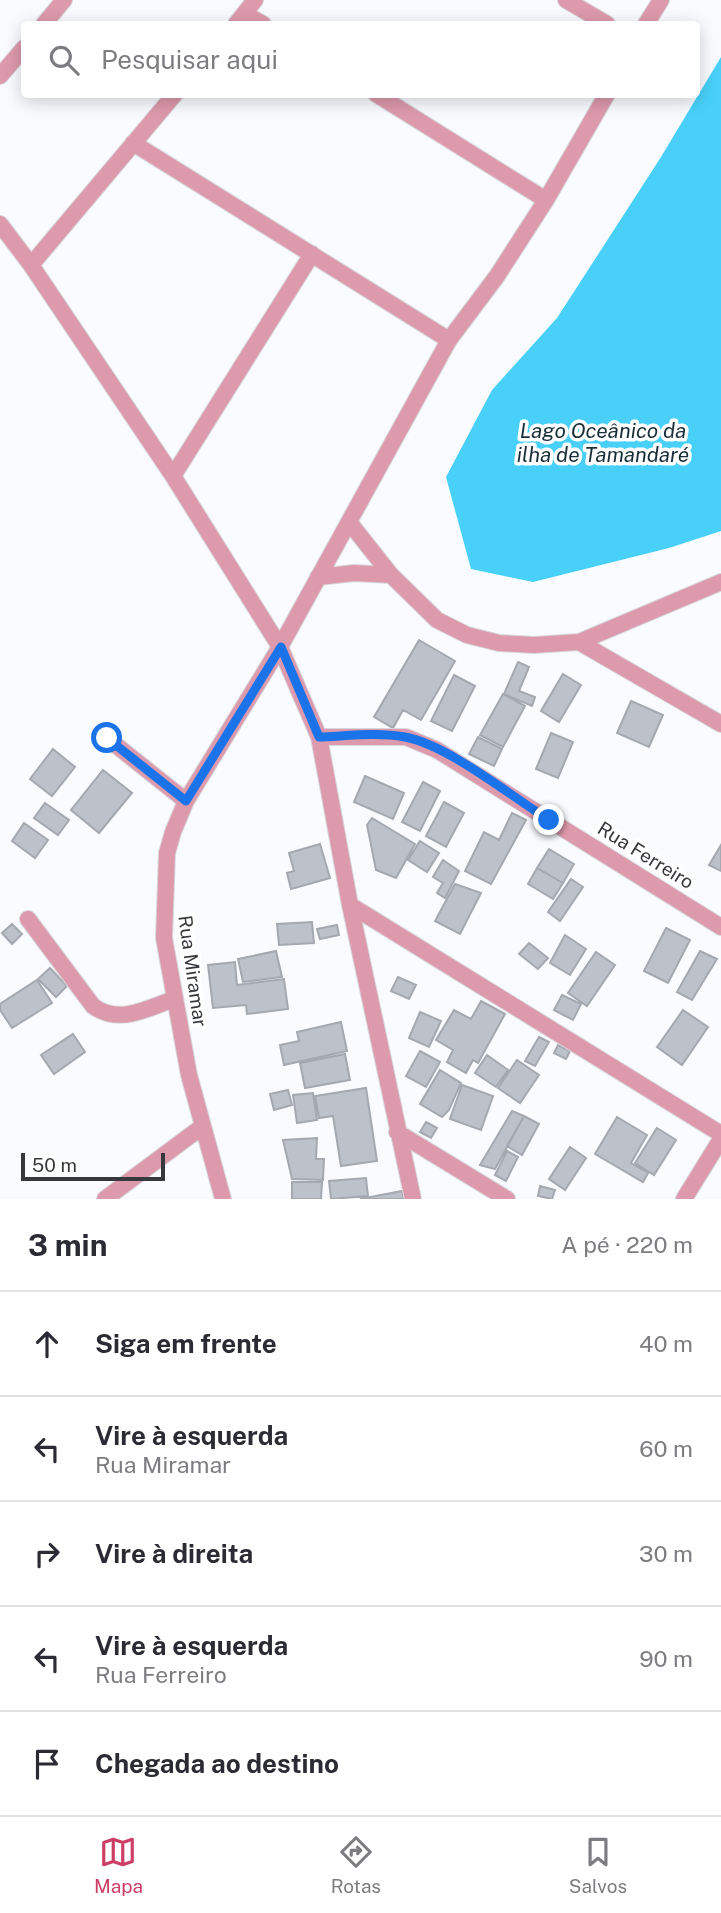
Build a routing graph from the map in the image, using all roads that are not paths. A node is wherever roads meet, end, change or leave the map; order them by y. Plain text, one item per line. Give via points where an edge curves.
1 (64, 0) edge
2 (255, 0) edge
3 (566, 0) edge
4 (661, 0) edge
5 (240, 19) edge
6 (46, 21) edge
7 (602, 21) edge
8 (648, 21) edge
9 (21, 52) edge
10 (0, 76) edge
11 (172, 98) edge
12 (382, 98) edge
13 (605, 98) edge
14 (133, 143) junction
15 (546, 200) junction
16 (0, 224) edge
17 (312, 254) junction
18 (30, 265) junction
19 (449, 340) junction
20 (173, 476) junction
21 (349, 522) junction
22 (391, 575) junction
23 (318, 578) junction
24 (721, 582) edge
25 (579, 642) junction
26 (281, 647) junction
27 (721, 724) edge
28 (319, 737) junction
29 (107, 738) dead end
30 (186, 801) junction
31 (351, 905) junction
32 (28, 919) dead end
33 (721, 927) edge
34 (174, 999) junction
35 (203, 1126) junction
36 (397, 1132) junction
37 (721, 1137) edge
38 (105, 1199) edge
39 (223, 1199) edge
40 (413, 1199) edge
41 (508, 1199) edge
42 (684, 1199) edge

1 - 6 street
2 - 5 street
3 - 7 street
4 - 8 street
9 - 10 street
11 - 14 street
12 - 15 street
13 - 15 street, Rua Miramar
14 - 17 street
14 - 18 street
15 - 19 street, Rua Miramar
16 - 18 street
17 - 19 street
17 - 20 street
18 - 20 street
19 - 21 street, Rua Miramar
20 - 26 street
21 - 22 street
21 - 23 street, Rua Miramar
22 - 23 street via 354,573
22 - 25 street via 437,620 467,635 499,643
23 - 26 street, Rua Miramar
24 - 25 street
25 - 27 street
26 - 28 street
26 - 30 street, Rua Miramar
28 - 31 street
28 - 33 street, Rua Ferreiro via 406,737 438,750
29 - 30 street
30 - 34 street, Rua Miramar via 167,853 163,908
31 - 36 street
31 - 37 street
32 - 34 street via 93,1006 106,1015 123,1016
34 - 35 street, Rua Miramar
35 - 38 street
35 - 39 street, Rua Miramar
36 - 40 street
36 - 41 street
37 - 42 street

